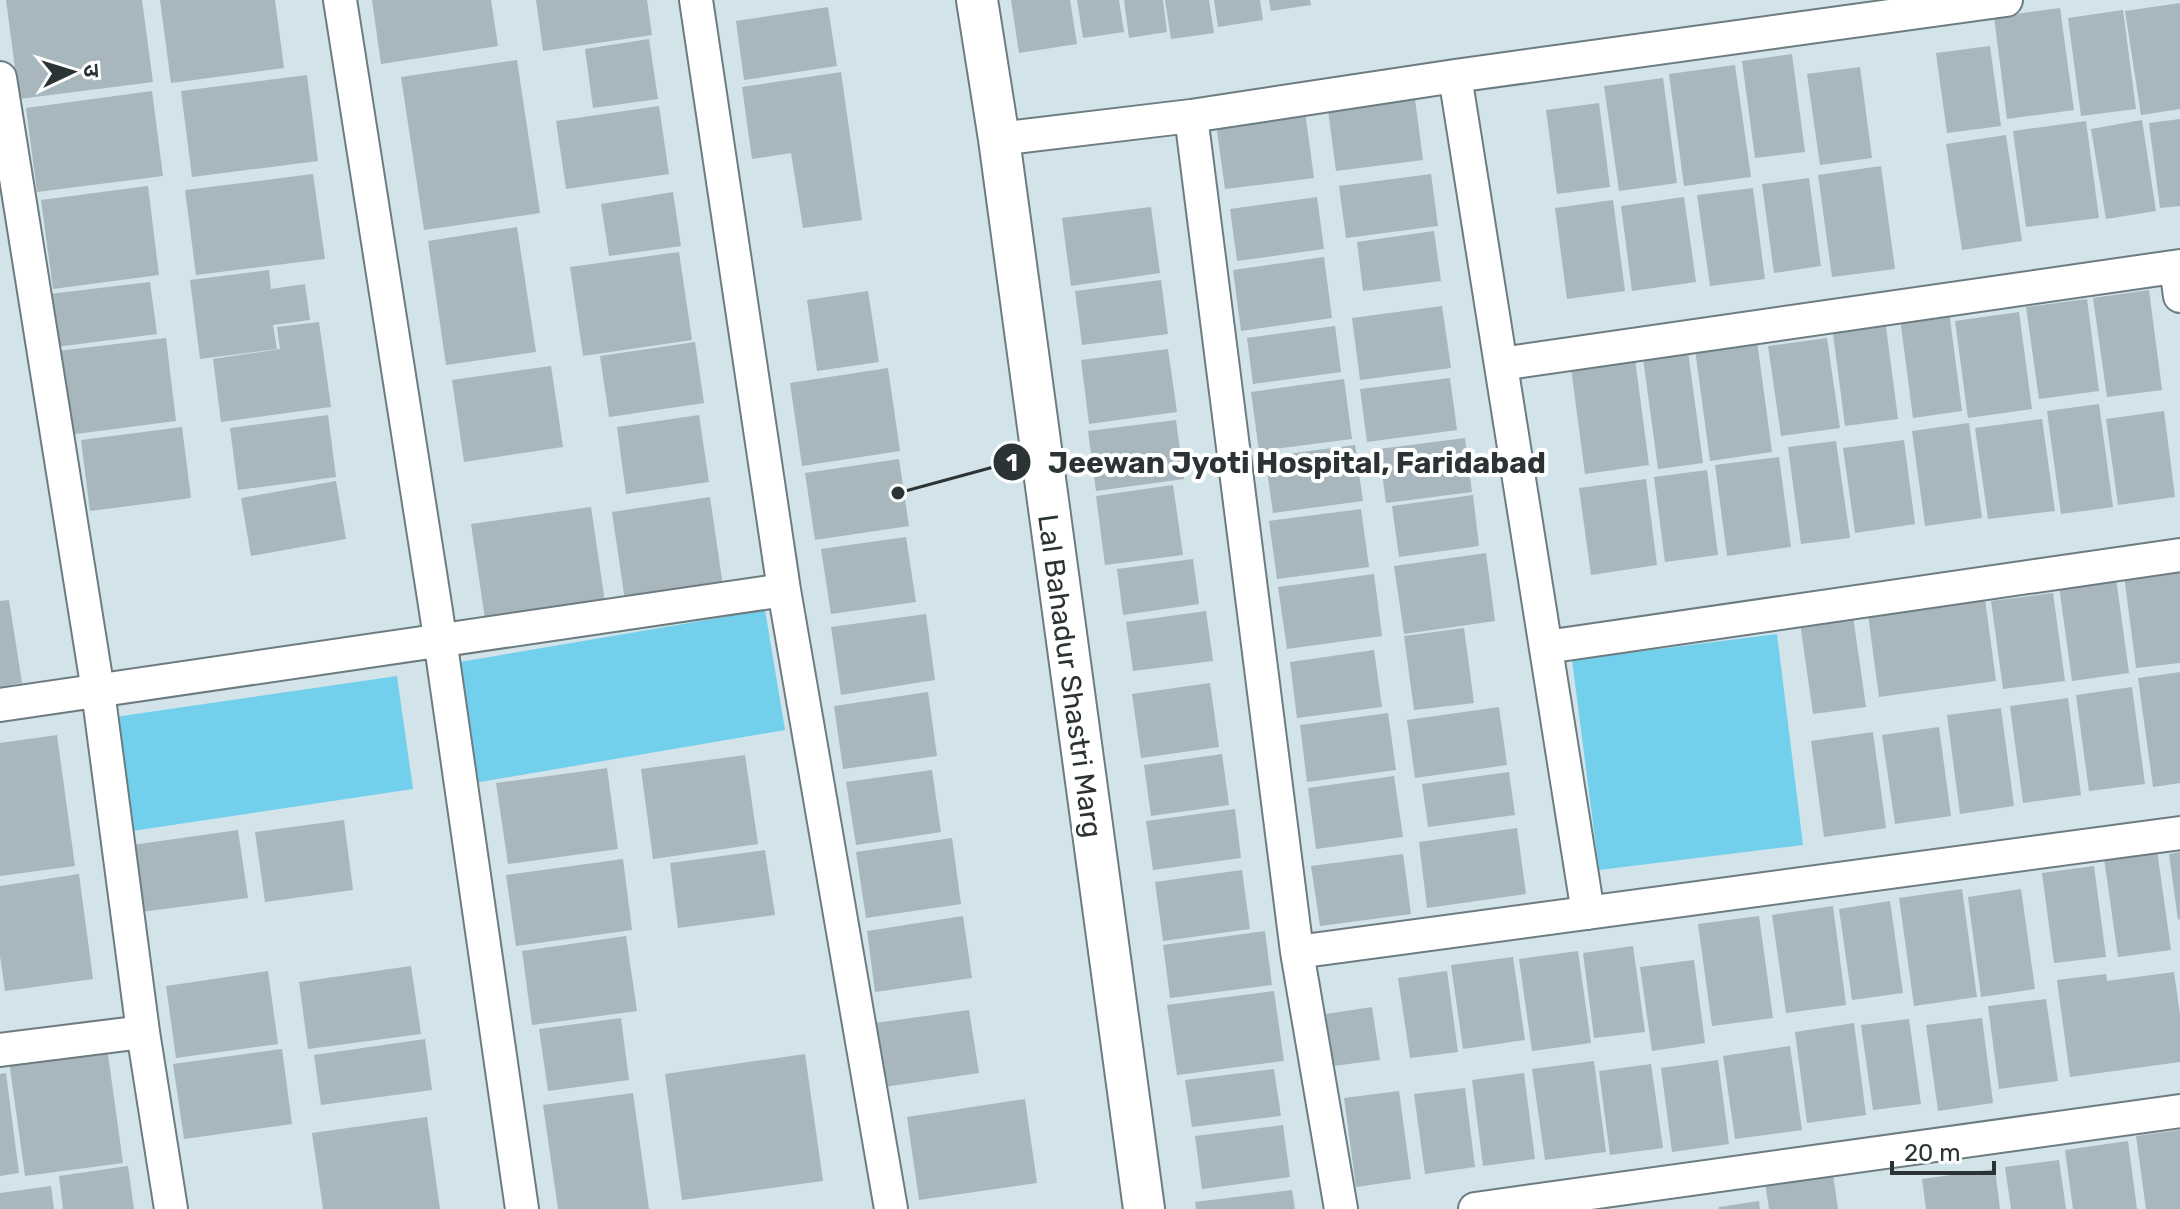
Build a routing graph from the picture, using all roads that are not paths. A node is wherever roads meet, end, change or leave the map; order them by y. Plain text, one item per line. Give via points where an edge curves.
1 (340, 0) edge
2 (696, 0) edge
3 (977, 0) edge
4 (2006, 0) edge
5 (1455, 76) junction
6 (0, 78) edge
7 (1191, 116) junction
8 (999, 139) junction
9 (2179, 276) edge
10 (1501, 364) junction
11 (2180, 555) edge
12 (784, 590) junction
13 (440, 641) junction
14 (1546, 647) junction
15 (98, 691) junction
16 (0, 705) edge
17 (2180, 833) edge
18 (1588, 913) junction
19 (1297, 952) junction
20 (143, 1032) junction
21 (0, 1050) edge
22 (2180, 1111) edge
23 (1135, 1199) edge
24 (171, 1209) edge
25 (522, 1209) edge
26 (891, 1209) edge
27 (1341, 1209) edge
28 (1475, 1209) edge

1 - 13 street
2 - 12 street
3 - 8 street, Lal Bahadur Shastri Marg
4 - 5 street
5 - 7 street
5 - 10 street
6 - 15 street
7 - 8 street
7 - 19 street
8 - 23 street, Lal Bahadur Shastri Marg
9 - 10 street
10 - 14 street
11 - 14 street
12 - 13 street
12 - 26 street
13 - 15 street
13 - 25 street
14 - 18 street
15 - 16 street
15 - 20 street
17 - 18 street
18 - 19 street
19 - 27 street
20 - 21 street
20 - 24 street
22 - 28 street

